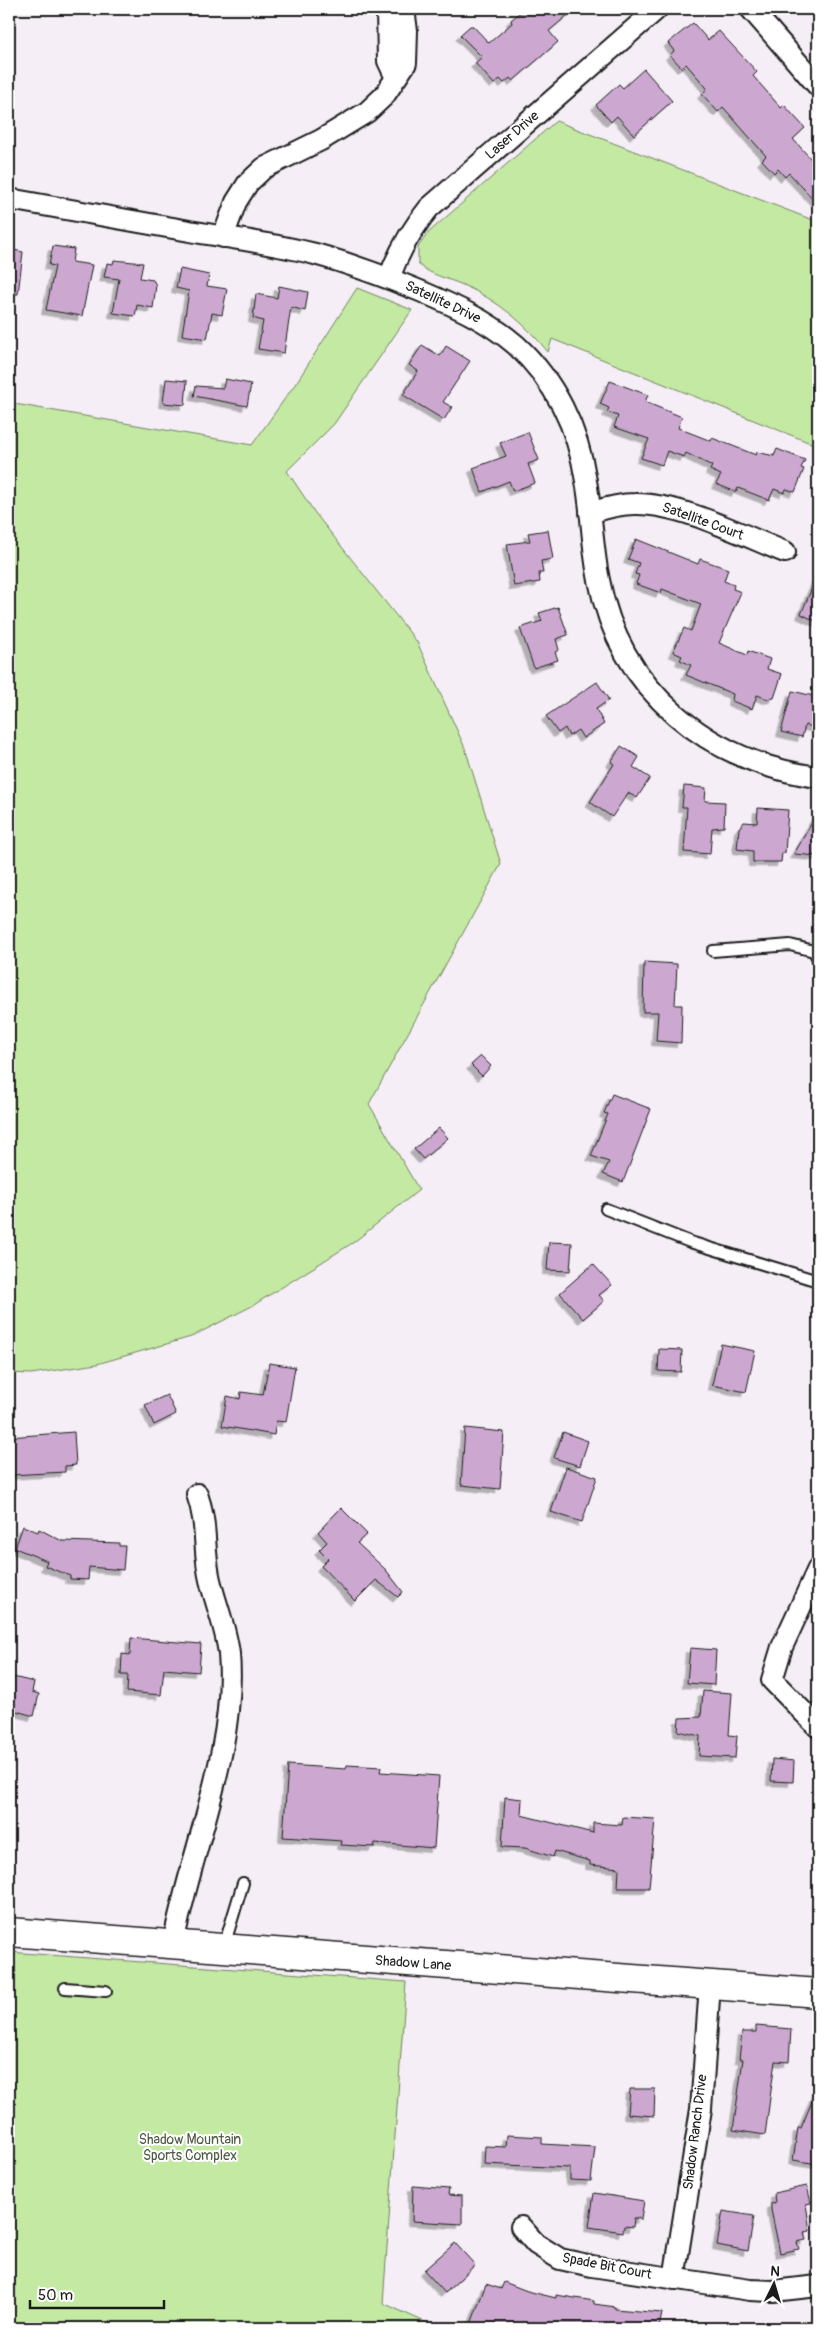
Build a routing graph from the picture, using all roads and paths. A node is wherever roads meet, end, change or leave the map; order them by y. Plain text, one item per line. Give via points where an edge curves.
1 (387, 9) edge
2 (404, 9) edge
3 (657, 9) edge
4 (751, 9) edge
5 (398, 31) junction
6 (818, 86) edge
7 (9, 199) edge
8 (223, 237) junction
9 (389, 278) junction
10 (590, 513) junction
11 (785, 552) dead end
12 (818, 777) edge
13 (713, 951) dead end
14 (818, 959) edge
15 (606, 1209) dead end
16 (818, 1281) edge
17 (198, 1494) dead end
18 (818, 1569) edge
19 (818, 1727) edge
20 (243, 1882) dead end
21 (9, 1932) edge
22 (173, 1945) junction
23 (224, 1949) junction
24 (710, 1985) junction
25 (65, 1988) dead end
26 (106, 1991) dead end
27 (818, 1993) edge
28 (521, 2226) dead end
29 (674, 2279) junction
30 (818, 2286) edge

1 - 5 street
2 - 5 street
3 - 9 street, Laser Drive via 429,208 411,230
4 - 6 street
5 - 8 street via 406,63 384,96 367,112 321,140 264,168 248,183 236,202
7 - 8 street, Satellite Drive
8 - 9 street, Satellite Drive via 313,254
9 - 10 street, Satellite Drive via 465,310 491,325 539,370 571,423 581,453
10 - 11 street, Satellite Court via 611,506 656,504
10 - 12 street, Satellite Drive via 606,610 636,670 656,696 682,721 735,755 767,767
13 - 14 lane via 790,945 814,951
15 - 16 lane via 690,1242
17 - 22 street via 204,1512 210,1580 224,1623 229,1655 229,1694 225,1730
18 - 19 street via 782,1647 772,1680
20 - 23 lane
21 - 22 street, Shadow Lane
22 - 23 street, Shadow Lane
23 - 24 street, Shadow Lane
24 - 27 street, Shadow Lane
24 - 29 street, Shadow Ranch Drive via 701,2108
25 - 26 lane
28 - 29 street, Spade Bit Court via 536,2244 560,2259
29 - 30 street, Spade Bit Court via 774,2291

